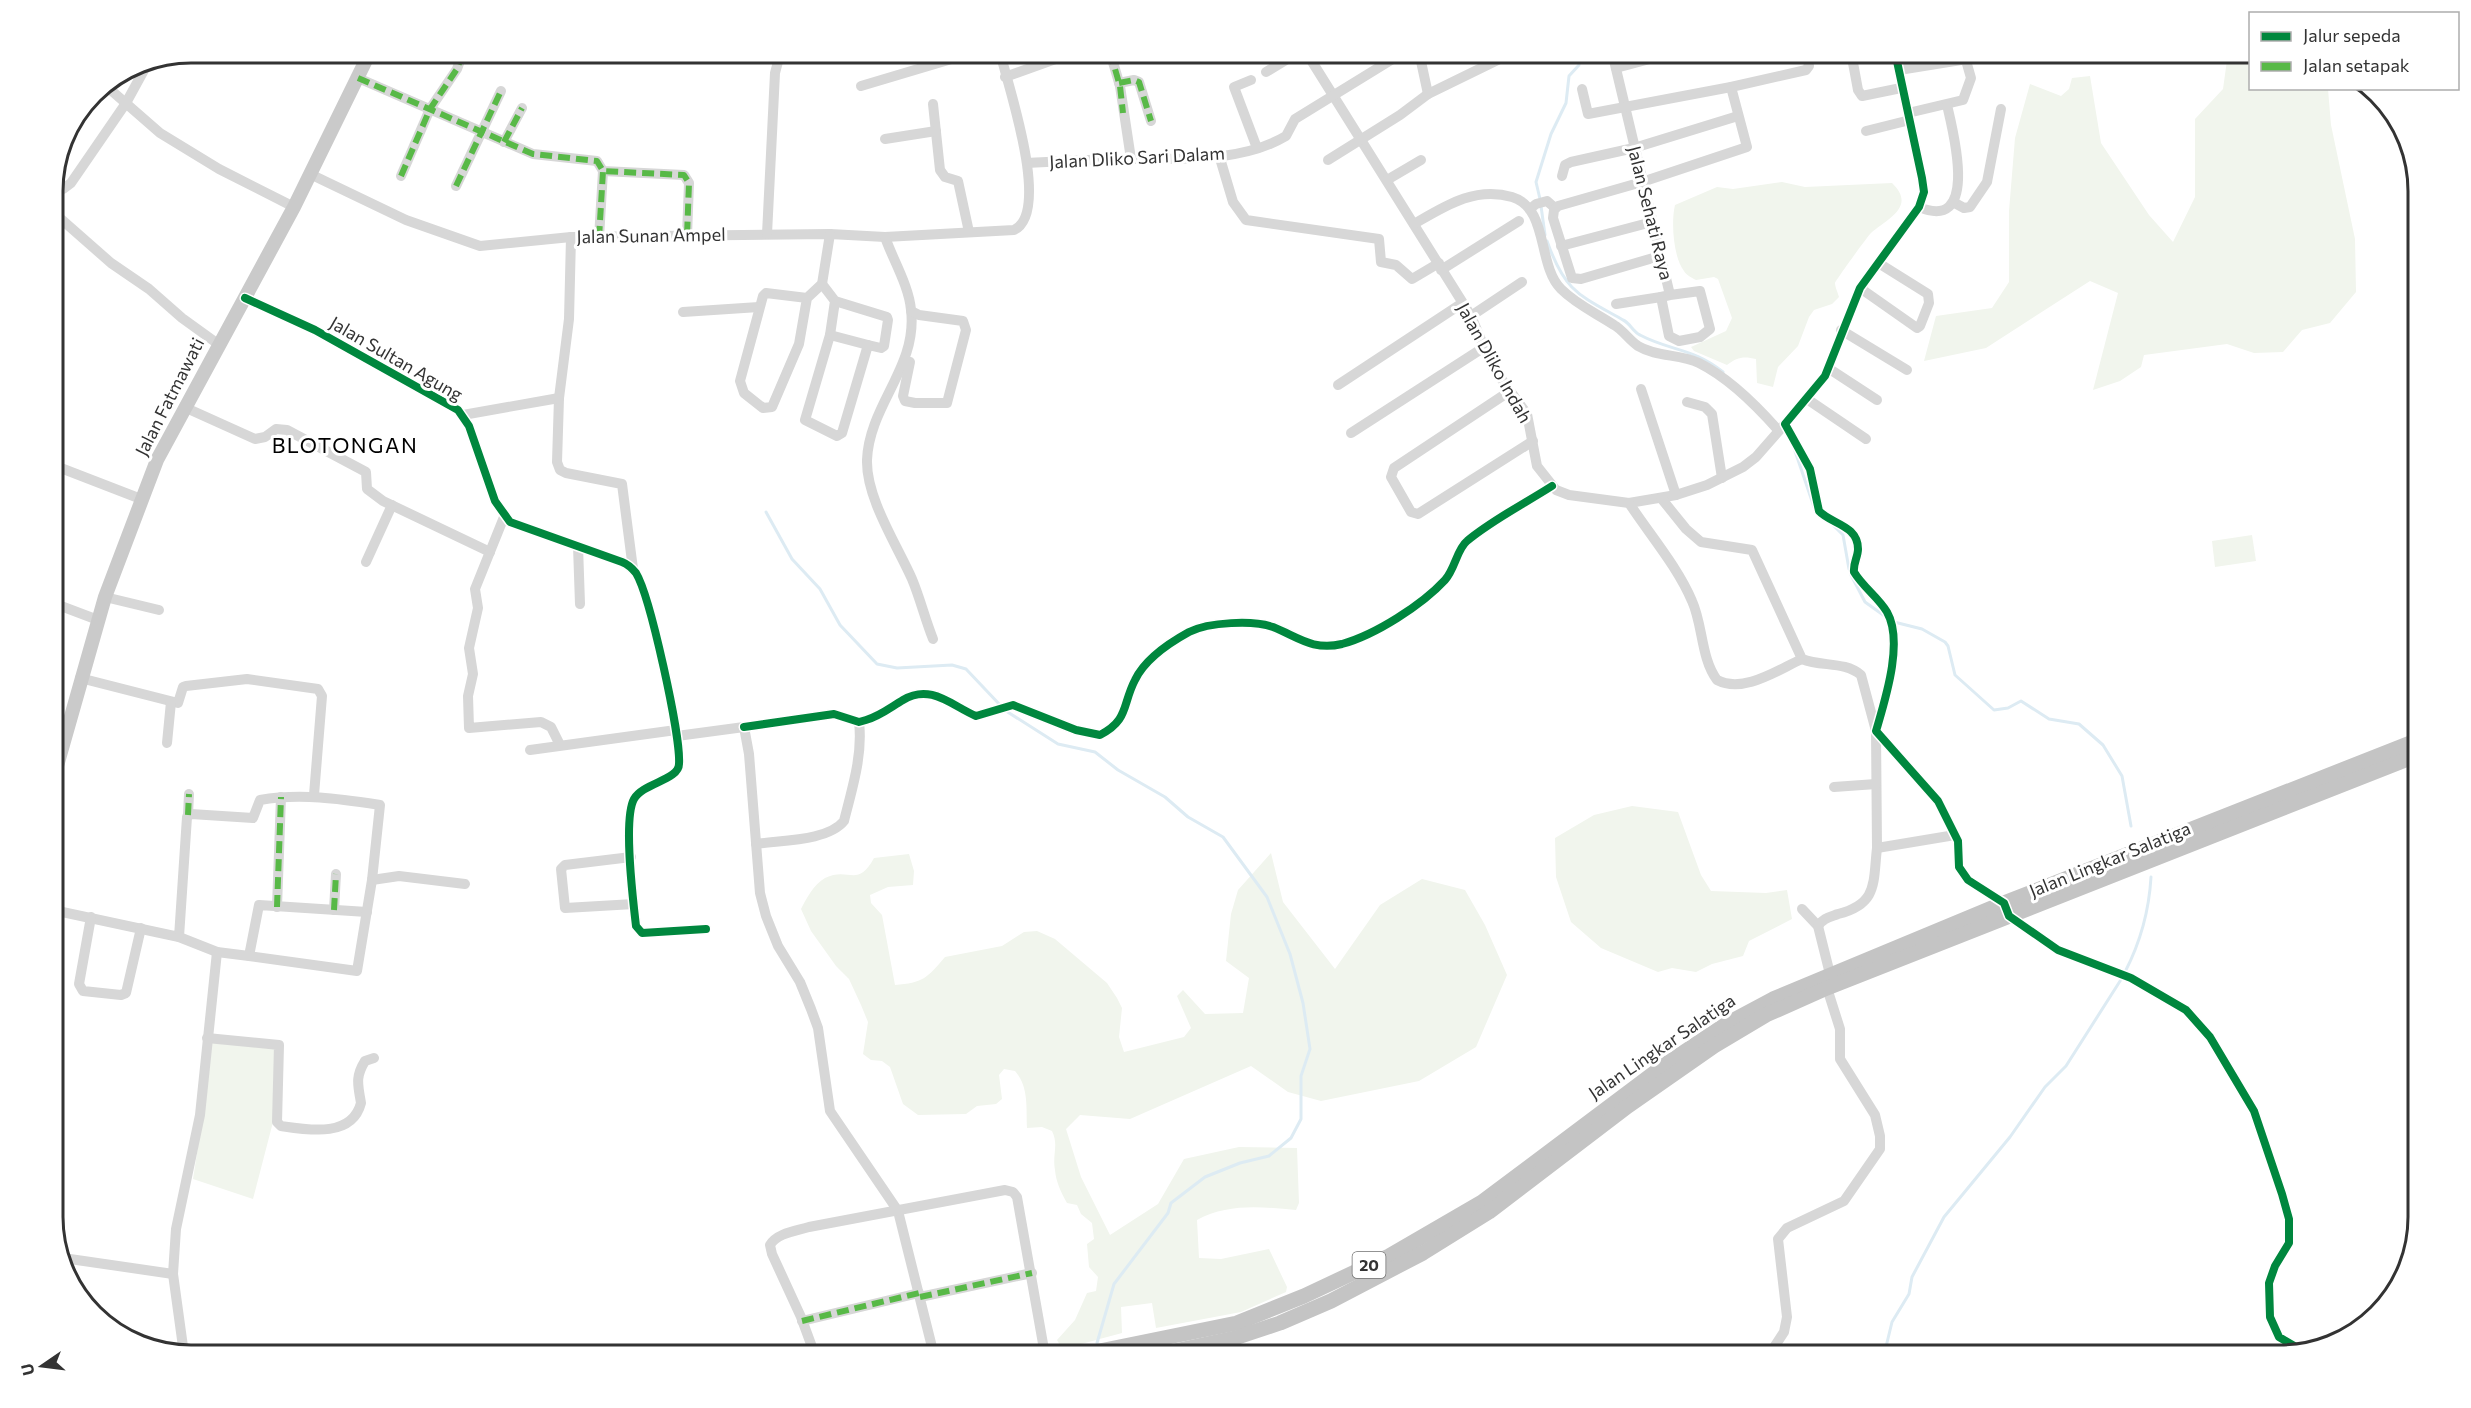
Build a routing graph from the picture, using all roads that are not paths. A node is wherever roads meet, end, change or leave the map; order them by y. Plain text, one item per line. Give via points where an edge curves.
1 (362, 63) edge
2 (459, 63) edge
3 (778, 63) edge
4 (939, 63) edge
5 (1002, 63) edge
6 (1044, 63) edge
7 (1113, 63) edge
8 (1281, 63) edge
9 (1313, 63) edge
10 (1386, 63) edge
11 (1421, 63) edge
12 (1491, 63) edge
13 (1615, 63) edge
14 (1629, 63) edge
15 (1808, 63) edge
16 (1853, 63) edge
17 (1897, 63) edge
18 (1942, 63) edge
19 (1968, 63) edge
20 (1616, 68) junction
21 (1899, 70) junction
22 (1266, 72) dead end
23 (143, 73) edge
24 (1005, 77) junction
25 (358, 78) junction
26 (1251, 80) dead end
27 (1119, 82) junction
28 (861, 87) dead end
29 (1731, 87) junction
30 (1901, 88) junction
31 (1582, 89) dead end
32 (111, 91) edge
33 (501, 91) dead end
34 (1428, 94) junction
35 (1334, 96) junction
36 (126, 103) junction
37 (933, 104) dead end
38 (1947, 105) junction
39 (1625, 107) junction
40 (522, 108) dead end
41 (430, 109) junction
42 (2001, 109) dead end
43 (1738, 116) junction
44 (1909, 116) junction
45 (1151, 121) dead end
46 (479, 131) junction
47 (936, 131) junction
48 (1866, 131) dead end
49 (885, 139) dead end
50 (1361, 139) junction
51 (504, 142) junction
52 (1257, 148) junction
53 (1634, 148) junction
54 (1219, 155) junction
55 (1131, 159) junction
56 (1328, 160) dead end
57 (1421, 160) dead end
58 (1028, 163) junction
59 (603, 171) junction
60 (310, 174) junction
61 (401, 176) dead end
62 (1562, 176) dead end
63 (1387, 180) junction
64 (1642, 182) junction
65 (456, 186) dead end
66 (63, 188) edge
67 (1953, 202) junction
68 (1542, 205) junction
69 (294, 207) junction
70 (1919, 207) junction
71 (63, 221) edge
72 (1518, 221) dead end
73 (1652, 222) junction
74 (1414, 224) junction
75 (969, 232) junction
76 (767, 234) junction
77 (830, 234) junction
78 (687, 236) junction
79 (571, 237) junction
80 (885, 237) junction
81 (599, 238) junction
82 (1561, 246) junction
83 (1659, 256) junction
84 (1880, 264) junction
85 (1440, 267) junction
86 (1522, 282) dead end
87 (822, 284) junction
88 (1860, 288) junction
89 (1665, 296) junction
90 (244, 298) junction
91 (807, 298) junction
92 (835, 301) junction
93 (1461, 304) junction
94 (1616, 304) dead end
95 (759, 307) junction
96 (683, 312) dead end
97 (915, 313) junction
98 (1471, 316) junction
99 (1841, 330) junction
100 (830, 335) junction
101 (218, 344) junction
102 (868, 345) junction
103 (1486, 346) junction
104 (1828, 368) junction
105 (1907, 370) dead end
106 (1338, 385) dead end
107 (1641, 389) dead end
108 (1509, 391) junction
109 (559, 398) junction
110 (1807, 399) junction
111 (1877, 400) dead end
112 (1687, 402) dead end
113 (184, 407) junction
114 (463, 415) junction
115 (1782, 427) junction
116 (1351, 433) dead end
117 (1866, 438) dead end
118 (1533, 441) junction
119 (63, 469) edge
120 (1722, 478) junction
121 (1552, 486) junction
122 (1676, 495) junction
123 (1661, 498) junction
124 (141, 499) junction
125 (1629, 504) junction
126 (392, 505) junction
127 (504, 517) junction
128 (578, 546) junction
129 (490, 552) junction
130 (366, 562) dead end
131 (633, 569) junction
132 (105, 597) junction
133 (580, 604) dead end
134 (63, 607) edge
135 (159, 610) dead end
136 (98, 620) junction
137 (933, 639) dead end
138 (1803, 659) junction
139 (80, 678) junction
140 (171, 702) junction
141 (63, 718) edge
142 (859, 722) junction
143 (744, 727) junction
144 (1876, 731) junction
145 (676, 733) junction
146 (167, 743) dead end
147 (2408, 744) edge
148 (560, 745) junction
149 (530, 750) dead end
150 (2408, 758) edge
151 (1876, 784) junction
152 (1834, 788) dead end
153 (189, 794) dead end
154 (314, 795) junction
155 (281, 797) junction
156 (189, 815) junction
157 (1955, 835) junction
158 (756, 844) junction
159 (1877, 848) junction
160 (631, 857) junction
161 (336, 874) dead end
162 (372, 880) junction
163 (465, 884) dead end
164 (634, 904) junction
165 (277, 907) junction
166 (1802, 909) dead end
167 (334, 910) junction
168 (2006, 910) junction
169 (63, 912) edge
170 (367, 912) junction
171 (91, 917) junction
172 (1818, 926) junction
173 (141, 928) junction
174 (706, 929) dead end
175 (179, 937) junction
176 (217, 952) junction
177 (249, 956) junction
178 (1828, 981) junction
179 (207, 1038) junction
180 (374, 1058) dead end
181 (898, 1211) junction
182 (70, 1259) edge
183 (1032, 1273) junction
184 (173, 1274) junction
185 (920, 1295) junction
186 (802, 1321) junction
187 (1194, 1340) junction
188 (2292, 1344) edge
189 (183, 1345) edge
190 (811, 1345) edge
191 (931, 1345) edge
192 (1043, 1345) edge
193 (1158, 1345) edge
194 (1182, 1345) edge
195 (1776, 1345) edge

1 - 25 main road, Jalan Fatmawati
2 - 41 street
3 - 76 street
4 - 28 street
5 - 24 street
6 - 24 street
7 - 27 street
8 - 22 street
9 - 35 street, Jalan Dliko Indah
10 - 35 street, Jalan Dliko Sari Dalam
11 - 34 street
12 - 34 street
13 - 20 street, Jalan Sehati Raya
14 - 20 street
15 - 29 street via 1806,70
16 - 30 street via 1862,96
17 - 21 street
18 - 21 street
19 - 38 street via 1971,73 1966,96
20 - 39 street, Jalan Sehati Raya
21 - 30 street
23 - 36 street
24 - 58 street
25 - 41 street
25 - 60 main road, Jalan Fatmawati
26 - 52 street via 1234,87
27 - 45 street via 1139,82
27 - 55 street
29 - 39 street
29 - 43 street
30 - 44 street
31 - 39 street via 1588,114
32 - 36 street
33 - 46 street
34 - 50 street
35 - 50 street, Jalan Dliko Indah
35 - 52 street, Jalan Dliko Sari Dalam via 1293,121 1284,138
36 - 66 street via 68,188
36 - 69 street via 160,132 203,160
37 - 47 street
38 - 44 street
38 - 67 street via 1959,166
39 - 53 street, Jalan Sehati Raya
40 - 51 street
41 - 46 street
41 - 61 street
42 - 67 street via 1987,182 1970,207
43 - 53 street
43 - 64 street via 1747,147
44 - 48 street
44 - 70 street via 1924,186
46 - 51 street
46 - 65 street
47 - 49 street
47 - 75 street via 940,170 945,177 958,181
50 - 56 street
50 - 63 street, Jalan Dliko Indah
51 - 59 street via 543,156 597,160
52 - 54 street, Jalan Dliko Sari Dalam
53 - 62 street via 1571,162 1565,165
53 - 64 street, Jalan Sehati Raya
54 - 55 street, Jalan Dliko Sari Dalam
54 - 85 street via 1233,202 1246,220 1379,239 1381,262 1396,266 1412,279
55 - 58 street, Jalan Dliko Sari Dalam
57 - 63 street
58 - 75 street, Jalan Sunan Ampel via 1025,217 1017,229
59 - 78 street via 684,175 689,183
59 - 81 street
60 - 69 main road, Jalan Fatmawati
60 - 79 street, Jalan Sunan Ampel via 406,220 468,244 491,246
63 - 74 street, Jalan Dliko Indah
64 - 68 street
64 - 73 street, Jalan Sehati Raya
67 - 70 street via 1936,211
68 - 74 street via 1494,194 1468,196
68 - 82 street via 1553,218
68 - 115 street via 1541,235 1552,279 1561,290 1638,346 1698,363
69 - 90 main road, Jalan Fatmawati
70 - 84 street
71 - 101 street via 111,263 157,294
72 - 85 street
73 - 82 street
73 - 83 street, Jalan Sehati Raya
74 - 85 street, Jalan Dliko Indah
75 - 80 street, Jalan Sunan Ampel
76 - 77 street, Jalan Sunan Ampel
76 - 78 street, Jalan Sunan Ampel
77 - 80 street, Jalan Sunan Ampel
77 - 87 street
78 - 81 street, Jalan Sunan Ampel
79 - 81 street, Jalan Sunan Ampel
79 - 109 street via 569,319
80 - 97 street
82 - 83 street via 1575,279
83 - 89 street, Jalan Sehati Raya
84 - 88 street
84 - 88 street via 1928,294 1929,303 1920,326 1917,328
85 - 93 street, Jalan Dliko Indah
86 - 98 street
87 - 91 street
87 - 92 street
88 - 99 street
89 - 89 street, Jalan Sehati Raya via 1700,291 1710,329 1700,337 1675,341 1669,336
89 - 94 street
90 - 101 main road, Jalan Fatmawati
90 - 114 street, Jalan Sultan Agung via 315,330 445,401
91 - 95 street via 766,293
91 - 95 street via 799,344 774,404 765,409 744,393 740,385
92 - 100 street
92 - 102 street via 887,317 884,346
93 - 98 street, Jalan Dliko Indah
93 - 106 street
95 - 96 street
97 - 97 street via 903,399 945,404 950,400 966,326 963,321
97 - 137 street via 904,365 869,437 867,471
98 - 103 street, Jalan Dliko Indah
99 - 104 street
99 - 105 street
100 - 102 street
100 - 102 street via 805,420 837,435 842,433
101 - 113 main road, Jalan Fatmawati
103 - 108 street, Jalan Dliko Indah via 1492,366
103 - 116 street
104 - 110 street
104 - 111 street
107 - 122 street
108 - 118 street, Jalan Dliko Indah via 1527,414
108 - 118 street via 1394,468 1391,477 1411,512 1418,514
109 - 114 street
109 - 131 street via 560,470 622,484
110 - 115 street
110 - 117 street
112 - 120 street via 1705,407 1712,414
113 - 124 main road, Jalan Fatmawati
113 - 126 street via 255,439 276,429 287,430 366,472 367,489
114 - 127 street, Jalan Sultan Agung
115 - 120 street via 1748,464
115 - 144 street via 1810,469 1819,511 1845,525 1853,535 1858,549 1854,572 1887,611 1892,623 1890,679
118 - 121 street, Jalan Dliko Indah via 1537,466
119 - 124 street
120 - 122 street
121 - 125 street via 1569,495
121 - 142 street via 1465,542 1440,584 1366,636 1326,647 1312,646 1254,622 1192,631 1168,645 1141,671 1124,715 1098,735 1016,706 976,716 950,701 921,693
122 - 123 street
123 - 125 street
123 - 138 street via 1701,542 1752,550
124 - 132 main road, Jalan Fatmawati
125 - 138 street via 1693,603 1717,680 1735,684 1754,681
126 - 129 street
126 - 130 street
127 - 128 street via 515,526
127 - 129 street
128 - 131 street
128 - 133 street
129 - 148 street via 475,589 478,608 469,648 473,674 468,696 469,728 541,722 551,727
131 - 145 street via 652,626
132 - 135 street
132 - 136 main road, Jalan Fatmawati
134 - 136 street
136 - 139 main road, Jalan Fatmawati
138 - 144 street via 1823,666 1844,665 1861,675
139 - 140 street
139 - 141 main road, Jalan Fatmawati
140 - 146 street
140 - 154 street via 180,702 186,686 247,679 318,689 322,696
142 - 143 street via 834,714
142 - 158 street via 861,743 840,826 827,834
143 - 145 street
143 - 158 street
144 - 151 street
144 - 157 street via 1927,786
145 - 148 street
145 - 160 street via 680,764 677,771 634,798
147 - 168 highway, Jalan Lingkar Salatiga / 20
148 - 149 street
150 - 168 highway, Jalan Lingkar Salatiga / 20
151 - 152 street
151 - 159 street
153 - 156 street
154 - 155 street
154 - 162 street via 380,805
155 - 156 street via 260,800 254,818
155 - 165 street
156 - 175 street
157 - 159 street
157 - 168 street via 1962,875
158 - 181 street via 766,916 778,946 800,982 818,1028 830,1111
159 - 172 street via 1866,902 1856,910 1827,918
160 - 164 street
160 - 164 street via 565,865 561,869 565,909
161 - 167 street
162 - 163 street via 399,876
162 - 170 street
164 - 174 street via 636,926 642,933
165 - 167 street
165 - 177 street via 258,907
166 - 172 street
167 - 170 street
168 - 178 highway, Jalan Lingkar Salatiga / 20
168 - 188 street via 2058,950 2131,978 2201,1023 2254,1112 2279,1184 2290,1231 2289,1243 2270,1283 2270,1317 2279,1336
169 - 171 street
170 - 177 street via 357,972
171 - 173 street
171 - 173 street via 79,984 83,991 126,993
172 - 178 street
173 - 175 street
175 - 176 street
176 - 177 street
176 - 179 street
178 - 187 highway, Jalan Lingkar Salatiga / 20 via 1773,999 1696,1044 1622,1096 1485,1207 1283,1306
178 - 195 street via 1840,1029 1840,1059 1875,1114 1880,1149 1844,1201 1787,1228 1778,1239 1787,1317
179 - 180 street via 279,1045 277,1122 281,1126 321,1130 351,1120 361,1102 356,1080 365,1061
179 - 184 street via 200,1115 176,1229
181 - 183 street via 1011,1191 1017,1197
181 - 185 street
181 - 186 street via 809,1227 772,1241 772,1254
182 - 184 street
183 - 185 street
183 - 192 street
184 - 189 street
185 - 186 street
185 - 191 street
186 - 190 street
187 - 193 highway, Jalan Lingkar Salatiga / 20
187 - 194 highway, Jalan Lingkar Salatiga / 20

